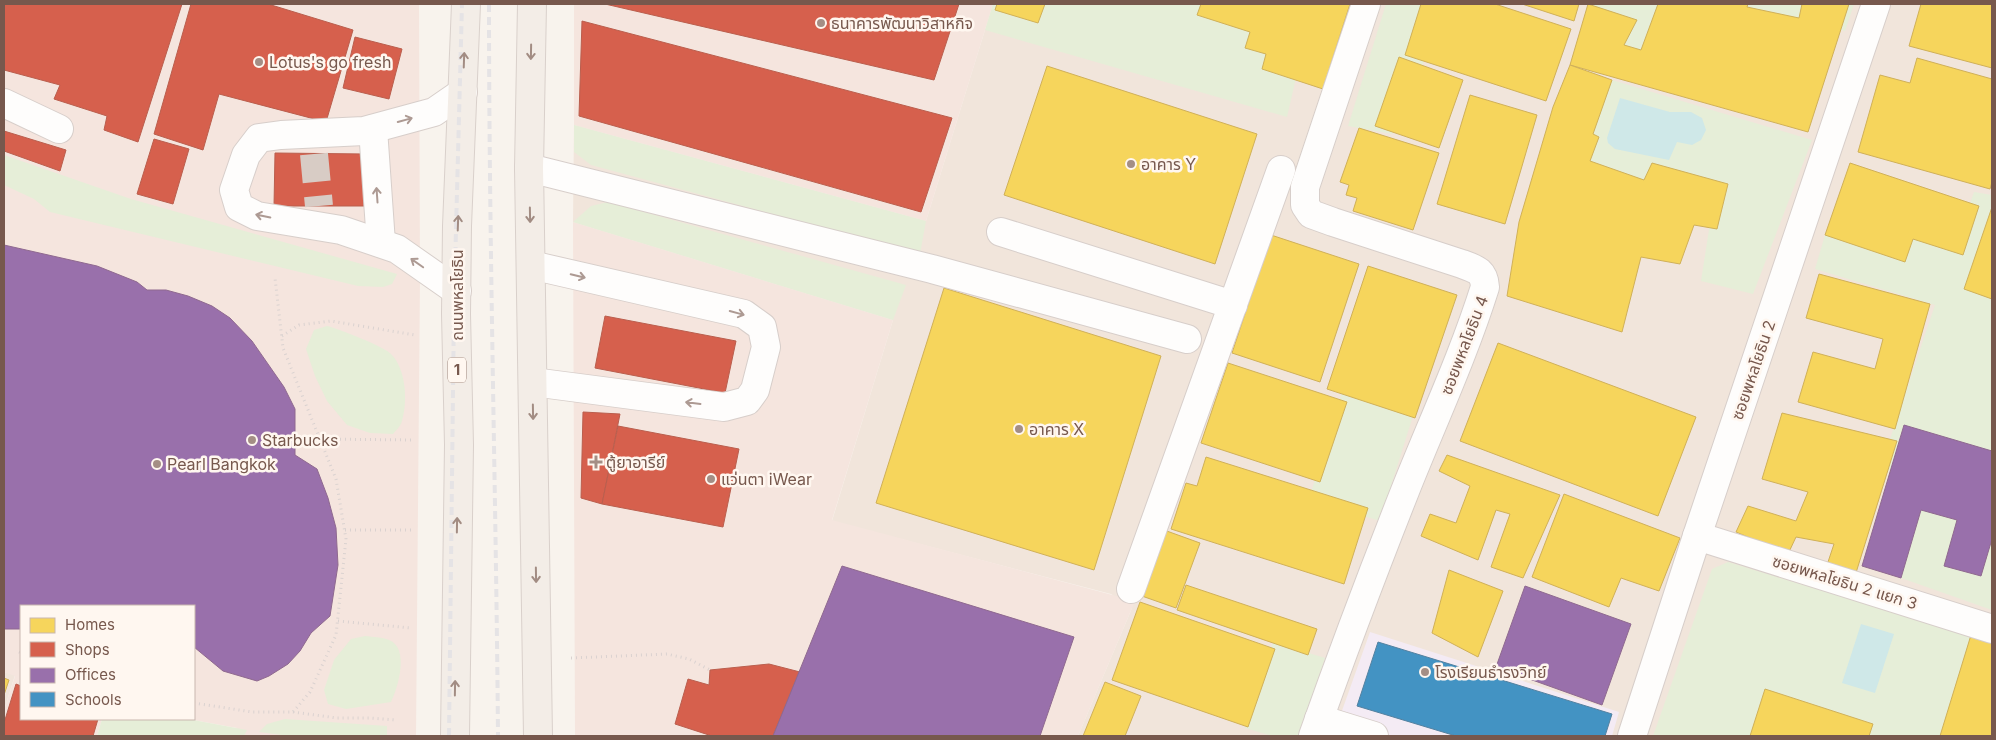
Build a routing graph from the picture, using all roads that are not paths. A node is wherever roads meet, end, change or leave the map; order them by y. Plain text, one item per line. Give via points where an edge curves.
1 (466, 4) edge
2 (532, 4) edge
3 (1366, 4) edge
4 (1876, 4) edge
5 (463, 92) junction
6 (4, 103) edge
7 (59, 129) dead end
8 (373, 129) junction
9 (530, 168) junction
10 (1281, 170) dead end
11 (1271, 199) junction
12 (1305, 205) junction
13 (1001, 232) dead end
14 (381, 244) junction
15 (531, 266) junction
16 (457, 291) junction
17 (1233, 304) junction
18 (1187, 339) dead end
19 (533, 382) junction
20 (1697, 536) junction
21 (1131, 589) dead end
22 (1992, 629) edge
23 (1316, 727) edge
24 (455, 736) edge
25 (538, 736) edge
26 (1374, 736) edge
27 (1632, 736) edge

5 -> 1 main road, ถนนพหลโยธิน / 1
2 -> 9 main road
3 - 12 street via 1305,188
4 - 20 street, ซอยพหลโยธิน 2
8 -> 5 street via 434,112
16 -> 5 main road, ถนนพหลโยธิน / 1
6 - 7 street
14 -> 8 street
14 -> 8 street via 341,230 320,216 257,216 239,207 234,190 246,155 259,138 281,135 314,144
9 -> 15 main road
9 - 18 street via 932,269
10 - 11 street
11 - 12 street
11 - 17 street
12 - 23 street, ซอยพหลโยธิน 4 via 1312,214 1333,222 1478,270 1484,278 1485,287
13 - 17 street
16 -> 14 street via 398,249
15 - 19 main road
15 -> 19 street via 744,314 762,327 766,348 755,390 747,401 724,407
24 -> 16 main road, ถนนพหลโยธิน / 1
17 - 21 street
19 -> 25 main road
20 - 22 street, ซอยพหลโยธิน 2 แยก 3
20 - 27 street, ซอยพหลโยธิน 2
23 - 26 street

